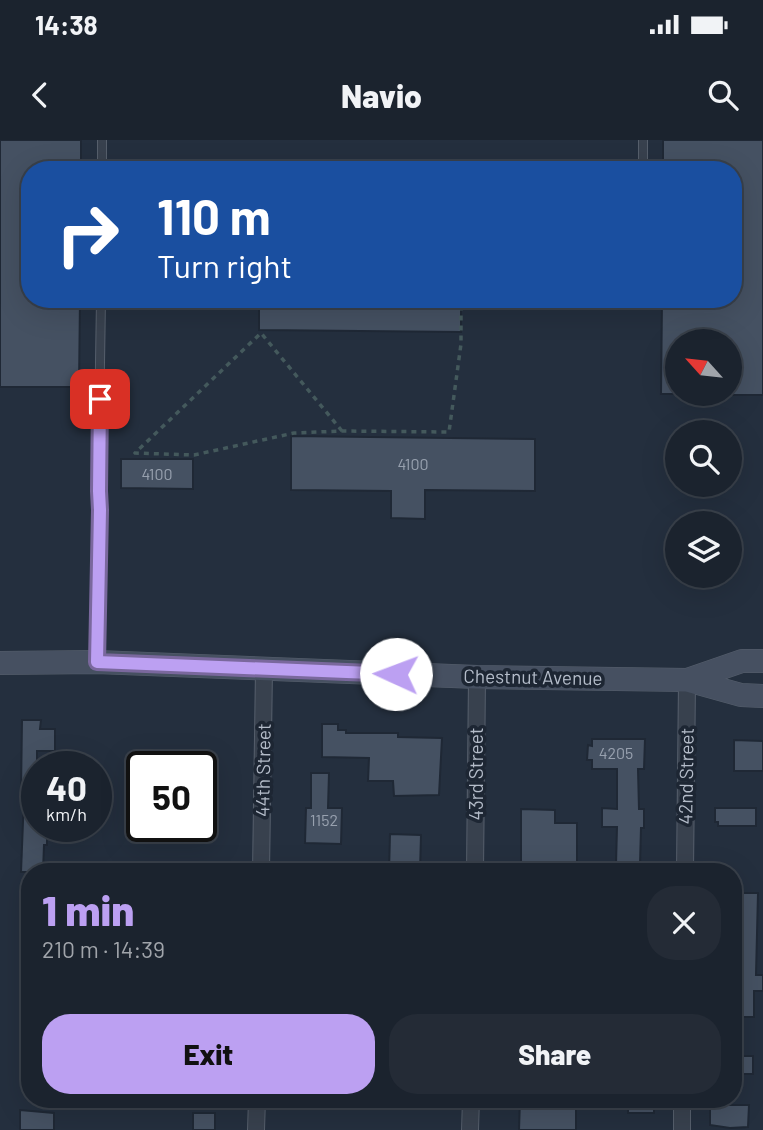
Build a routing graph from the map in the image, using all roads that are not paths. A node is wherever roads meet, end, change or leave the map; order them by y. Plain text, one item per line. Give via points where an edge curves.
1 (102, 140) edge
2 (643, 140) edge
3 (102, 161) edge
4 (642, 161) edge
5 (101, 308) edge
6 (97, 662) junction
7 (763, 662) edge
8 (0, 663) edge
9 (264, 668) junction
10 (477, 677) junction
11 (687, 680) junction
12 (763, 695) edge
13 (261, 863) edge
14 (475, 863) edge
15 (685, 863) edge
16 (257, 1108) edge
17 (471, 1108) edge
18 (682, 1108) edge
19 (256, 1130) edge
20 (470, 1130) edge
21 (682, 1130) edge

1 - 3 lane
2 - 4 lane
5 - 6 lane
6 - 8 main road, Chestnut Avenue
6 - 9 main road, Chestnut Avenue
7 - 11 main road, Chestnut Avenue via 742,661
9 - 10 main road, Chestnut Avenue
9 - 13 street, 44th Street
10 - 11 main road, Chestnut Avenue
10 - 14 street, 43rd Street
11 - 12 main road, Chestnut Avenue via 741,695
11 - 15 street, 42nd Street
16 - 19 street
17 - 20 street
18 - 21 street

